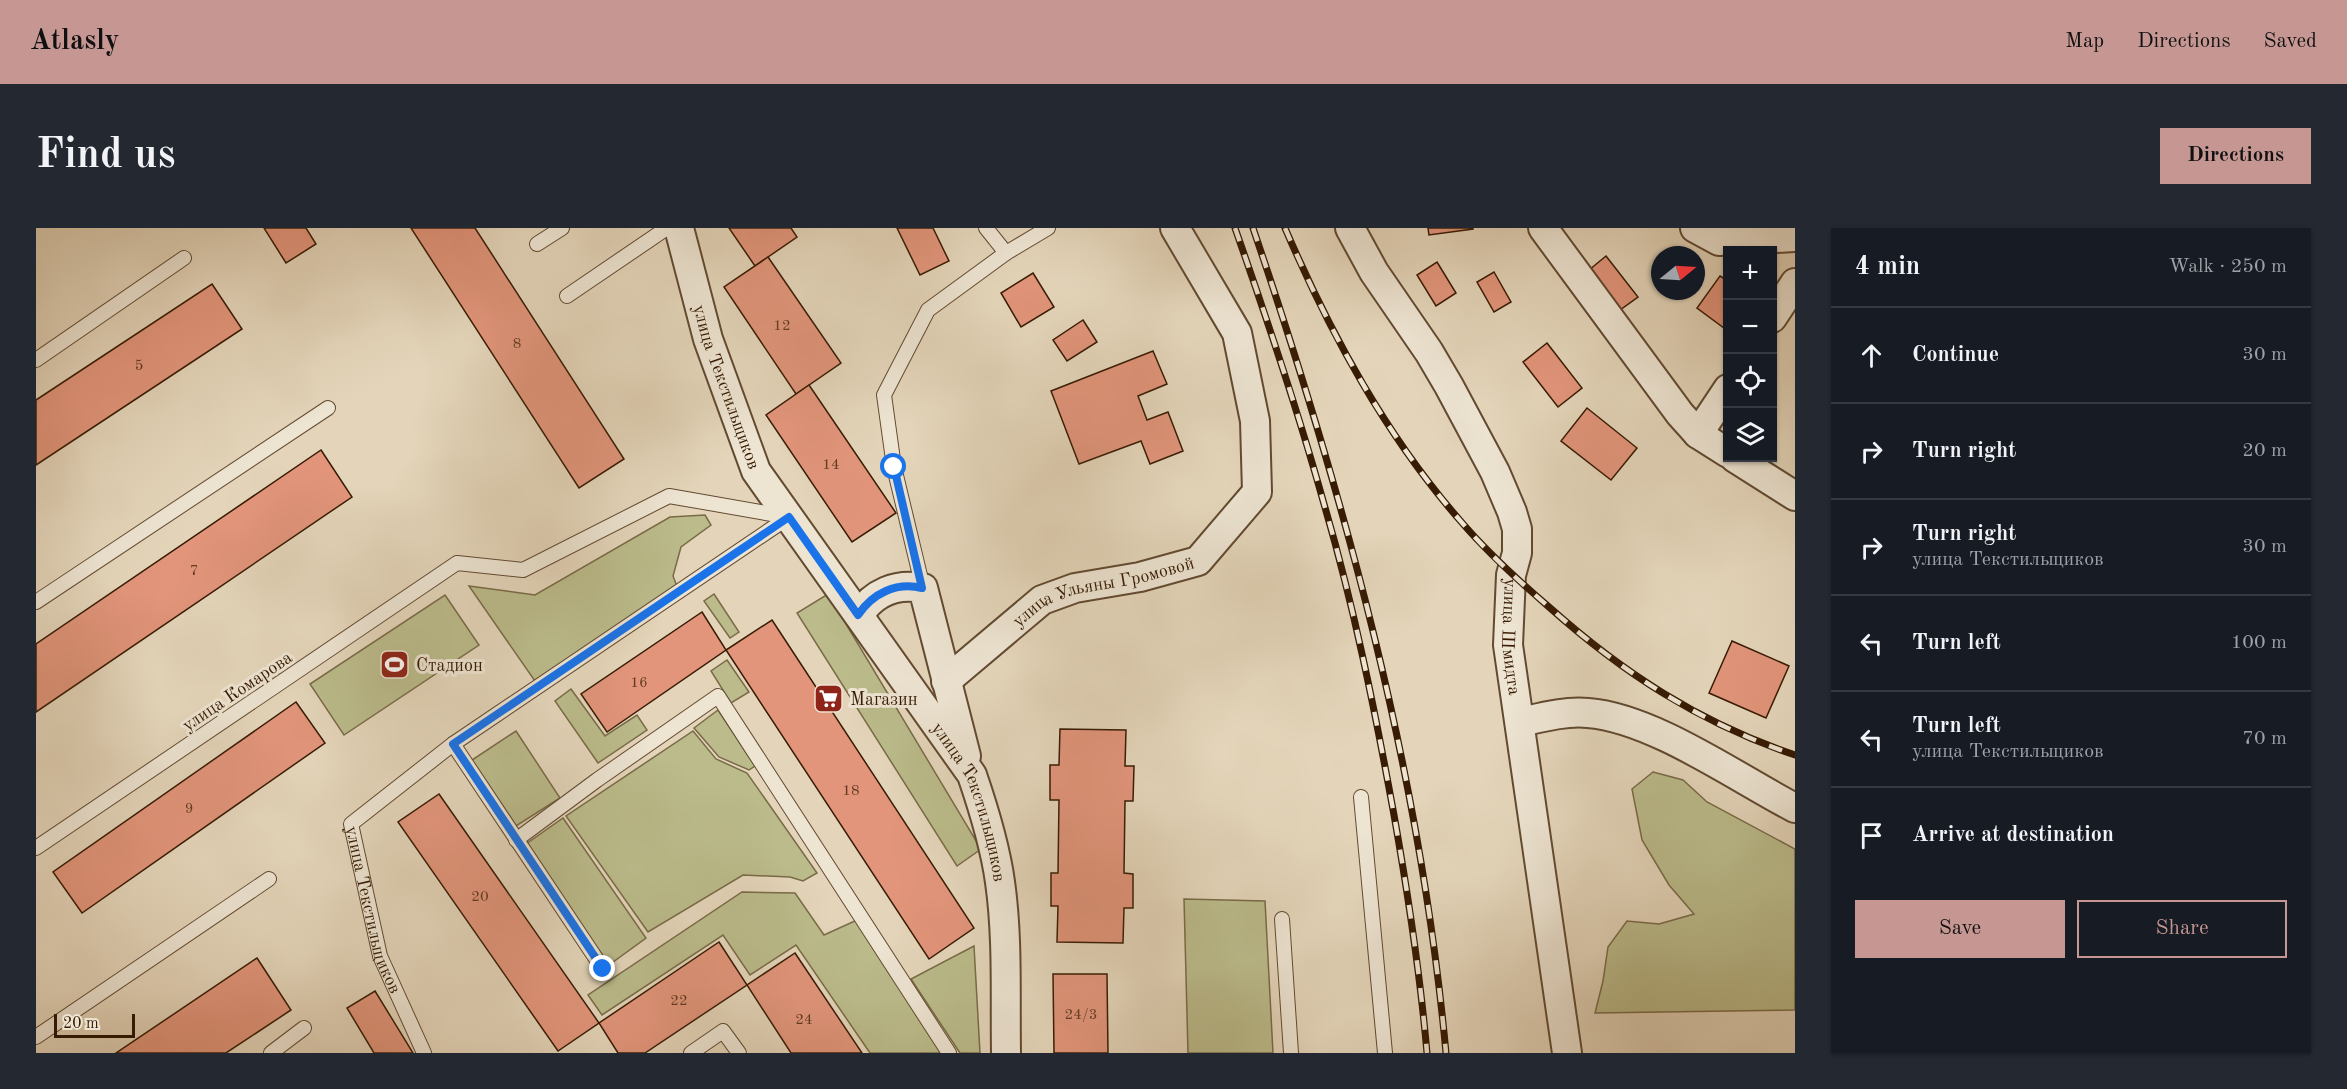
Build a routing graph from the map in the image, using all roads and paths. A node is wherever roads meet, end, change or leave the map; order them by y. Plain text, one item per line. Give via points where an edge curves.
1 (562, 228) edge
2 (666, 228) edge
3 (679, 228) edge
4 (986, 228) edge
5 (1048, 228) edge
6 (1175, 228) edge
7 (1350, 228) edge
8 (1544, 228) edge
9 (1695, 228) edge
10 (1795, 237) edge
11 (537, 244) dead end
12 (1006, 253) junction
13 (184, 258) dead end
14 (1795, 283) edge
15 (567, 296) dead end
16 (1777, 312) edge
17 (36, 360) edge
18 (1723, 396) edge
19 (328, 408) dead end
20 (1698, 434) junction
21 (1723, 450) edge
22 (1741, 462) edge
23 (1795, 496) edge
24 (789, 517) junction
25 (922, 588) junction
26 (36, 602) edge
27 (858, 615) junction
28 (946, 681) junction
29 (1521, 722) junction
30 (453, 744) junction
31 (972, 775) junction
32 (1361, 798) dead end
33 (1795, 808) edge
34 (516, 840) junction
35 (36, 848) edge
36 (269, 879) dead end
37 (1282, 919) dead end
38 (603, 969) dead end
39 (304, 1028) dead end
40 (36, 1037) edge
41 (271, 1053) edge
42 (424, 1053) edge
43 (691, 1053) edge
44 (739, 1053) edge
45 (949, 1053) edge
46 (1006, 1053) edge
47 (1291, 1053) edge
48 (1385, 1053) edge
49 (1567, 1053) edge

1 - 11 lane
2 - 15 lane
3 - 24 street, улица Текстильщиков via 708,339 756,471
4 - 12 lane
5 - 12 lane
6 - 28 street, улица Ульяны Громовой via 1237,333 1255,422 1257,492 1198,561 1140,577 1075,588 1042,600
7 - 29 street, улица Шмидта via 1374,272 1439,369 1495,472 1518,529 1511,575 1508,645
8 - 20 street
9 - 10 street via 1719,241
12 - 25 lane via 928,310 884,395 894,467
13 - 17 lane
14 - 16 street
18 - 20 street
19 - 26 lane
20 - 21 street
22 - 23 street
24 - 27 street, улица Текстильщиков
24 - 30 lane
24 - 35 lane, улица Комарова via 669,496 524,570 457,563
25 - 27 street via 903,586 886,590 868,602
25 - 28 street
27 - 31 street, улица Текстильщиков
28 - 31 street
29 - 33 street via 1570,713 1626,721 1667,737
29 - 49 street, улица Шмидта
30 - 34 lane
30 - 42 lane, улица Текстильщиков via 351,824 380,956
31 - 46 street, улица Текстильщиков via 990,827 1000,882
32 - 48 lane
34 - 38 lane
34 - 45 lane via 717,696
36 - 40 lane
37 - 47 lane
39 - 41 lane
43 - 44 lane via 723,1031

